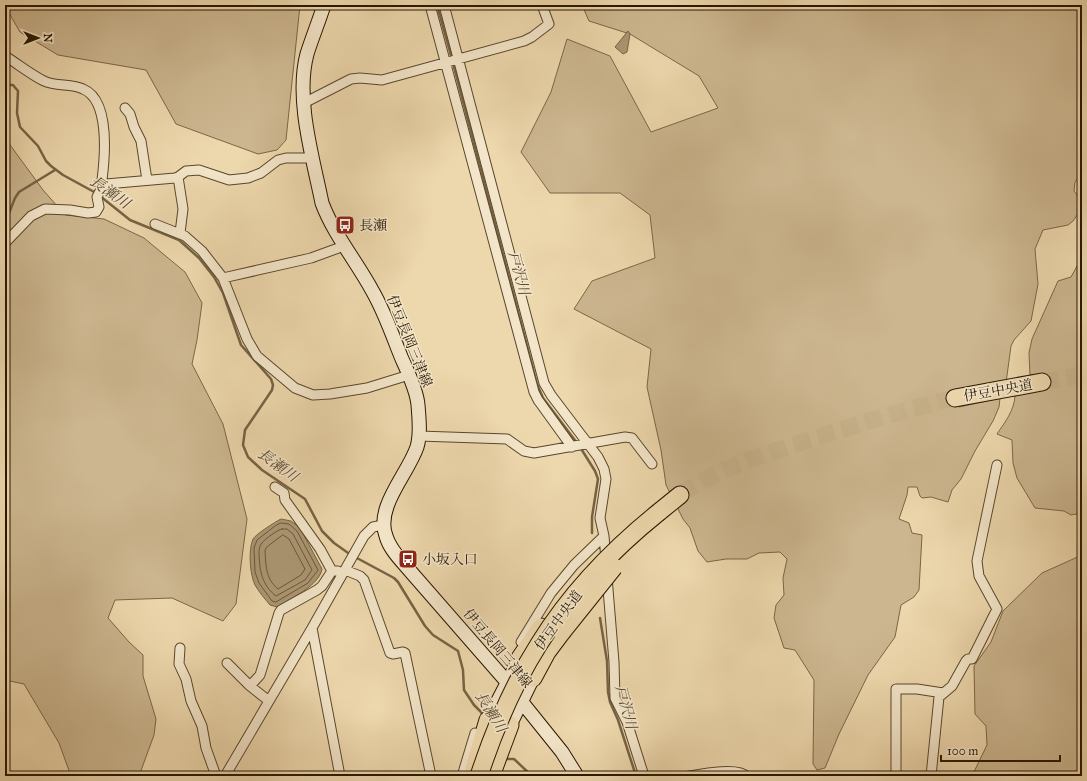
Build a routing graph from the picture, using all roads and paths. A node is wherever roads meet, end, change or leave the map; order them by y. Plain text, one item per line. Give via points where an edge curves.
1 (324, 5) edge
2 (430, 5) edge
3 (444, 5) edge
4 (542, 5) edge
5 (5, 56) edge
6 (452, 61) junction
7 (304, 103) junction
8 (125, 108) dead end
9 (312, 158) junction
10 (178, 178) junction
11 (147, 180) junction
12 (104, 183) junction
13 (155, 224) dead end
14 (180, 233) junction
15 (5, 243) edge
16 (344, 246) junction
17 (224, 278) junction
18 (409, 375) junction
19 (1042, 383) tunnel mouth
20 (955, 400) tunnel mouth
21 (419, 436) junction
22 (587, 444) junction
23 (573, 447) junction
24 (652, 464) dead end
25 (997, 465) dead end
26 (275, 486) dead end
27 (681, 496) tunnel mouth
28 (656, 516) junction
29 (383, 525) junction
30 (639, 535) junction
31 (604, 536) junction
32 (346, 568) junction
33 (332, 571) junction
34 (608, 589) junction
35 (312, 628) junction
36 (180, 648) dead end
37 (520, 658) junction
38 (227, 663) dead end
39 (533, 678) junction
40 (508, 682) junction
41 (250, 686) junction
42 (943, 693) junction
43 (269, 701) junction
44 (521, 701) junction
45 (496, 703) junction
46 (488, 720) joint
47 (510, 725) joint
48 (485, 773) edge
49 (216, 776) edge
50 (225, 776) edge
51 (340, 776) edge
52 (431, 776) edge
53 (462, 776) edge
54 (577, 776) edge
55 (644, 776) edge
56 (689, 776) edge
57 (746, 776) edge
58 (896, 776) edge
59 (931, 776) edge

1 - 7 main road, 伊豆長岡三津線 via 307,55
2 - 6 street
3 - 6 street
4 - 6 street via 548,24 532,38
5 - 12 street via 44,81 81,88 92,95 101,114
6 - 7 street via 382,80 351,80
6 - 22 street via 544,383
6 - 23 street via 534,392
7 - 9 main road, 伊豆長岡三津線
8 - 11 street via 141,141
9 - 10 street via 278,160 261,173 248,178 229,180 199,170 186,171
9 - 16 main road, 伊豆長岡三津線 via 326,214
10 - 11 street
10 - 14 street via 183,209
11 - 12 street
12 - 15 street via 98,195 98,210 93,214 45,209 24,222
13 - 14 street
14 - 17 street via 202,251
16 - 17 street via 311,258
16 - 18 main road, 伊豆長岡三津線 via 373,292
17 - 18 street via 247,339 257,356 300,391 321,395 357,390
18 - 21 main road, 伊豆長岡三津線 via 418,403
19 - 20 highway, 伊豆中央道
21 - 23 street via 507,439 524,451 534,453
21 - 29 main road, 伊豆長岡三津線 via 413,456 389,503
22 - 23 street
22 - 24 street via 632,438
22 - 31 street via 598,457 606,479 600,518
25 - 42 street via 977,561 978,576 997,609 972,659 966,661 956,681
26 - 33 street via 284,493 285,500 320,548
27 - 28 highway, 伊豆中央道
28 - 30 highway, 伊豆中央道
28 - 37 highway via 634,526 584,572
28 - 48 highway, 伊豆中央道, bridge via 619,547 587,580 539,643 495,730
29 - 32 street via 369,530
29 - 40 main road, 伊豆長岡三津線 via 390,546 404,564
30 - 39 highway, bridge via 547,652
30 - 48 highway, 伊豆中央道 via 580,595 544,645 520,687
31 - 34 street
31 - 37 street via 574,565 551,593 519,646
32 - 33 street
32 - 35 street
32 - 52 street via 364,580 390,653 405,653
33 - 41 street via 317,590 281,610 260,675
34 - 39 street via 565,637 546,670
34 - 55 street via 616,698 627,722
35 - 43 street
35 - 51 street
36 - 49 street via 179,664 202,726 206,748
37 - 40 main road
38 - 41 street
39 - 44 main road
40 - 44 main road, 伊豆長岡三津線
40 - 45 main road
41 - 43 street
42 - 58 street via 896,689
42 - 59 street via 938,703
43 - 50 street
44 - 47 main road
44 - 54 main road, 伊豆長岡三津線 via 562,752
45 - 46 main road
45 - 53 street via 480,719
46 - 48 highway
47 - 48 highway
56 - 57 street via 729,771

